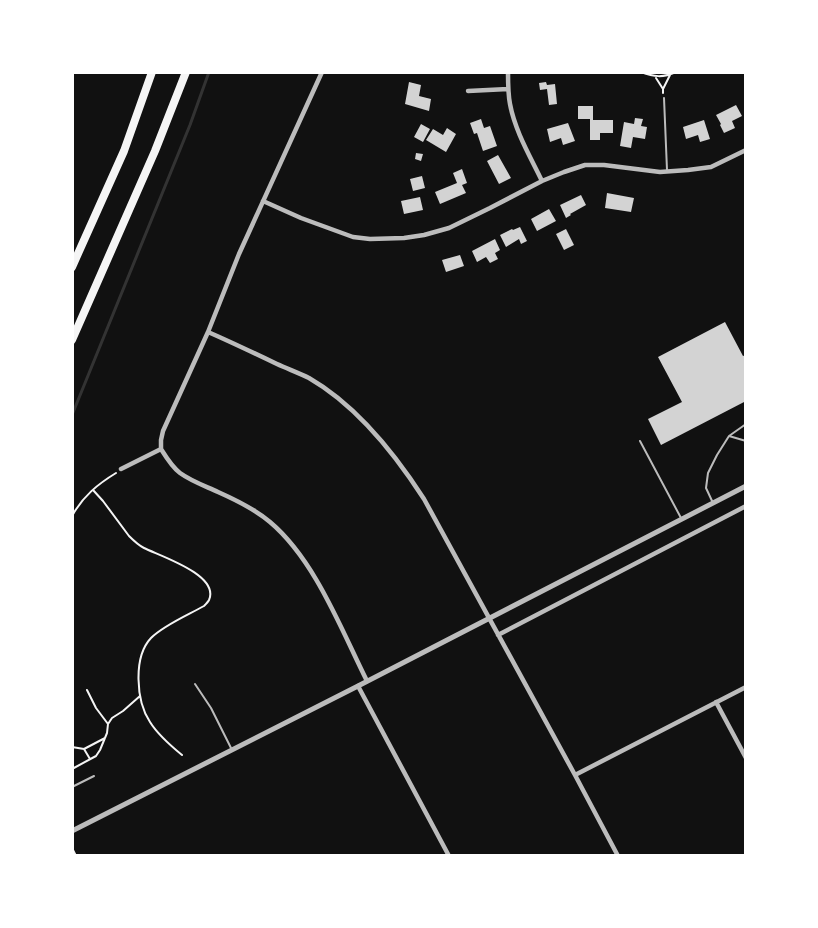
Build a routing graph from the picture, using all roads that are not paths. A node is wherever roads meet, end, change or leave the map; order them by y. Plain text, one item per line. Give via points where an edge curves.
1 (152, 72) edge
2 (186, 72) edge
3 (322, 72) edge
4 (508, 72) edge
5 (508, 90) junction
6 (468, 91) dead end
7 (664, 98) road end
8 (746, 150) edge
9 (667, 172) junction
10 (542, 181) junction
11 (263, 201) junction
12 (72, 267) edge
13 (208, 332) junction
14 (72, 340) edge
15 (746, 424) edge
16 (730, 436) junction
17 (640, 441) dead end
18 (746, 442) edge
19 (161, 449) junction
20 (121, 469) road end
21 (746, 486) edge
22 (713, 503) junction
23 (746, 506) edge
24 (682, 519) junction
25 (489, 618) junction
26 (498, 635) junction
27 (367, 681) junction
28 (195, 684) dead end
29 (358, 686) junction
30 (746, 687) edge
31 (716, 702) junction
32 (232, 750) junction
33 (746, 758) edge
34 (575, 775) junction
35 (94, 776) dead end
36 (72, 787) edge
37 (72, 830) edge
38 (449, 856) edge
39 (618, 856) edge

1 - 12 highway via 124,150
2 - 14 highway via 156,151
3 - 11 street
4 - 5 street
5 - 6 street
5 - 10 street via 516,126
7 - 9 lane
8 - 9 street via 711,167
9 - 10 street via 585,165
10 - 11 street via 449,228 404,238 353,237
11 - 13 street
13 - 19 street via 162,431
13 - 25 street via 309,378 356,415 387,447 424,499
15 - 16 lane
16 - 18 lane
16 - 22 lane via 708,473 706,488
17 - 24 lane
19 - 20 street
19 - 27 street via 179,472 246,505 288,539 318,583
21 - 22 street
22 - 24 street
23 - 26 street
24 - 25 street
25 - 26 street
25 - 27 street
26 - 34 street
27 - 29 street
28 - 32 lane
29 - 32 street
29 - 38 street
30 - 31 street
31 - 33 street
31 - 34 street
32 - 37 street
34 - 39 street
35 - 36 lane

